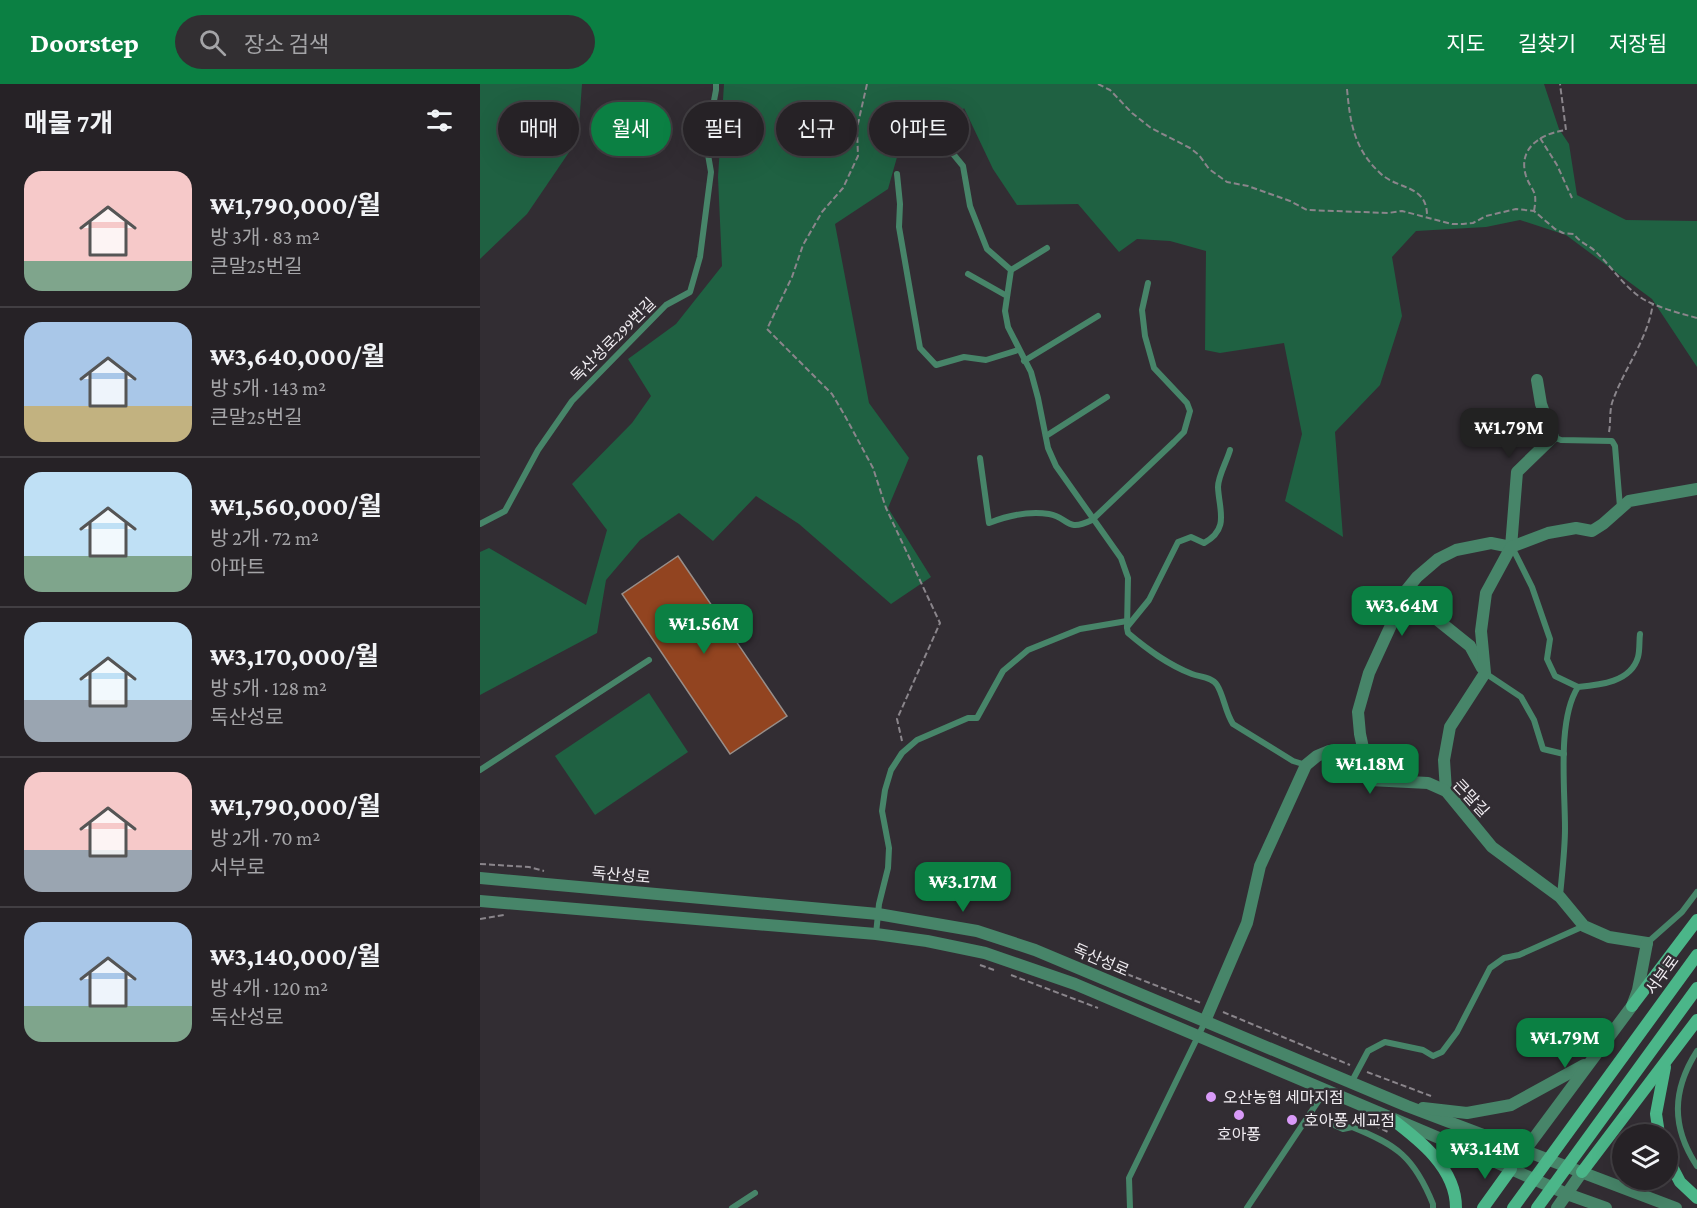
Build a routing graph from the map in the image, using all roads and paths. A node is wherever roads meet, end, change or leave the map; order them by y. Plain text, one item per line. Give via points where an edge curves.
1 (716, 84) edge
2 (867, 84) edge
3 (1098, 84) edge
4 (1560, 84) edge
5 (1347, 89) dead end
6 (1540, 138) junction
7 (955, 156) edge
8 (897, 174) dead end
9 (1572, 198) dead end
10 (1534, 211) junction
11 (1427, 217) junction
12 (1047, 248) dead end
13 (1011, 270) junction
14 (968, 274) dead end
15 (1148, 283) dead end
16 (1006, 296) junction
17 (1653, 303) junction
18 (1098, 316) dead end
19 (1697, 318) edge
20 (1018, 351) junction
21 (1024, 360) junction
22 (1537, 380) dead end
23 (1107, 397) dead end
24 (1046, 436) junction
25 (1553, 437) junction
26 (1605, 441) junction
27 (1230, 450) dead end
28 (980, 458) dead end
29 (1697, 489) edge
30 (1620, 507) junction
31 (1092, 520) junction
32 (480, 524) edge
33 (1511, 547) junction
34 (1404, 593) junction
35 (1362, 602) dead end
36 (1127, 624) junction
37 (1640, 634) dead end
38 (649, 660) dead end
39 (1485, 673) junction
40 (1578, 687) junction
41 (904, 751) junction
42 (1564, 754) junction
43 (1306, 765) junction
44 (480, 771) edge
45 (1370, 780) junction
46 (1446, 791) junction
47 (480, 878) edge
48 (1697, 892) edge
49 (1560, 897) junction
50 (480, 901) edge
51 (878, 914) junction
52 (508, 915) dead end
53 (480, 920) edge
54 (1697, 920) edge
55 (1584, 926) junction
56 (876, 934) junction
57 (1647, 943) junction
58 (1697, 955) edge
59 (979, 965) dead end
60 (999, 971) dead end
61 (1009, 975) dead end
62 (1697, 988) edge
63 (1632, 1006) junction
64 (1105, 1010) dead end
65 (1697, 1020) edge
66 (1205, 1021) junction
67 (1198, 1036) junction
68 (1697, 1051) edge
69 (1588, 1062) junction
70 (1665, 1064) junction
71 (1351, 1083) junction
72 (1326, 1090) junction
73 (1407, 1106) junction
74 (1310, 1114) junction
75 (1389, 1117) junction
76 (1358, 1118) dead end
77 (1658, 1124) edge
78 (1399, 1138) dead end
79 (1524, 1151) junction
80 (1697, 1166) edge
81 (1511, 1169) junction
82 (1582, 1172) junction
83 (1678, 1178) edge
84 (754, 1193) dead end
85 (1566, 1194) junction
86 (1697, 1198) edge
87 (732, 1208) edge
88 (1130, 1208) edge
89 (1247, 1208) edge
90 (1433, 1208) edge
91 (1456, 1208) edge
92 (1483, 1208) edge
93 (1512, 1208) edge
94 (1537, 1208) edge
95 (1557, 1208) edge
96 (1606, 1208) edge
97 (1676, 1208) edge

1 - 32 lane, 독산성로299번길 via 706,143 711,172 700,257 690,292 666,305 572,401 538,450 504,512
2 - 41 path via 857,128 858,156 843,188 822,212 803,245 767,329 824,387 845,416 873,468 886,508 940,623 897,719
3 - 11 path via 1152,128 1191,148 1209,170 1227,182 1248,186 1307,210 1402,212
4 - 6 path via 1566,130
5 - 11 path via 1352,129 1359,147 1381,175 1423,197
6 - 9 path
6 - 10 path via 1528,152 1525,168 1535,191
7 - 13 lane via 963,166 970,206 987,249
8 - 20 lane via 899,227 920,348 936,365 964,357 986,360
10 - 11 path via 1516,209 1463,224
10 - 17 path via 1555,228 1574,234 1632,290
12 - 13 lane
13 - 16 lane
14 - 16 lane
15 - 31 lane via 1142,310 1144,336 1154,368 1190,411 1184,432
16 - 20 lane via 1008,327
17 - 19 path
17 - 26 path via 1645,333 1613,399
18 - 21 lane
20 - 21 lane
21 - 24 lane via 1031,372
22 - 25 street
23 - 24 lane
24 - 31 lane via 1056,466
25 - 26 lane via 1561,441
25 - 33 street via 1517,472
26 - 30 lane via 1612,441 1615,446
27 - 36 lane via 1218,485 1221,522 1216,532 1204,543 1191,537 1178,542 1149,600
28 - 31 lane via 989,523 1030,512 1053,514 1067,524 1081,525
29 - 30 street via 1629,501
30 - 33 street via 1592,531 1576,528 1548,533
31 - 36 lane via 1120,558 1128,578
33 - 34 street via 1491,543 1456,550 1438,559
33 - 39 street via 1486,593 1481,631
33 - 40 lane via 1532,587 1550,639 1548,659 1555,676
34 - 35 lane
34 - 39 street via 1470,646
34 - 45 street via 1369,673 1358,712
36 - 41 lane via 1080,629 1028,650 1003,671 978,718 948,726 917,740
36 - 43 lane via 1128,633 1152,654 1217,685 1233,724
37 - 40 lane via 1638,657 1632,669 1614,681
38 - 44 lane
39 - 42 lane via 1521,697 1534,720 1543,749
39 - 46 street via 1450,727 1444,760
40 - 42 lane via 1572,698
41 - 51 lane via 891,770 885,790 882,811 888,868
42 - 49 lane via 1566,830
43 - 45 street via 1329,751
43 - 66 street via 1260,866 1247,923
45 - 46 street, 큰말길 via 1428,783
46 - 49 street, 큰말길 via 1492,847
47 - 51 street, 독산성로
48 - 57 lane via 1682,912
49 - 55 street, 큰말길
50 - 56 street, 독산성로
51 - 56 lane
51 - 66 street, 독산성로 via 977,931 1035,950
52 - 53 path
54 - 63 main road
55 - 57 street, 큰말길 via 1609,937
55 - 71 lane via 1504,958 1490,968 1442,1053 1433,1056 1385,1042 1368,1051
56 - 67 street, 독산성로 via 985,953 1075,984
57 - 63 street
58 - 93 main road, 서부로
59 - 60 path
61 - 64 path
62 - 94 main road
63 - 69 street
65 - 70 main road
66 - 67 lane
66 - 71 street, 독산성로
67 - 72 street, 독산성로
67 - 88 lane via 1129,1178
68 - 80 lane via 1680,1086 1678,1110 1686,1150
69 - 73 street via 1512,1105 1467,1113
69 - 79 street
70 - 77 main road
70 - 82 main road
71 - 73 street, 독산성로
72 - 74 lane
72 - 75 street, 독산성로
73 - 79 street, 독산성로
74 - 89 lane
74 - 90 lane via 1392,1145 1421,1175
75 - 81 street, 독산성로
75 - 91 main road via 1423,1143 1443,1168 1453,1188
76 - 78 path
79 - 81 street
79 - 82 street, 독산성로
81 - 85 street, 독산성로
81 - 92 main road
82 - 85 street
82 - 97 street, 독산성로
83 - 86 main road
84 - 87 lane
85 - 95 street
85 - 96 street, 독산성로

